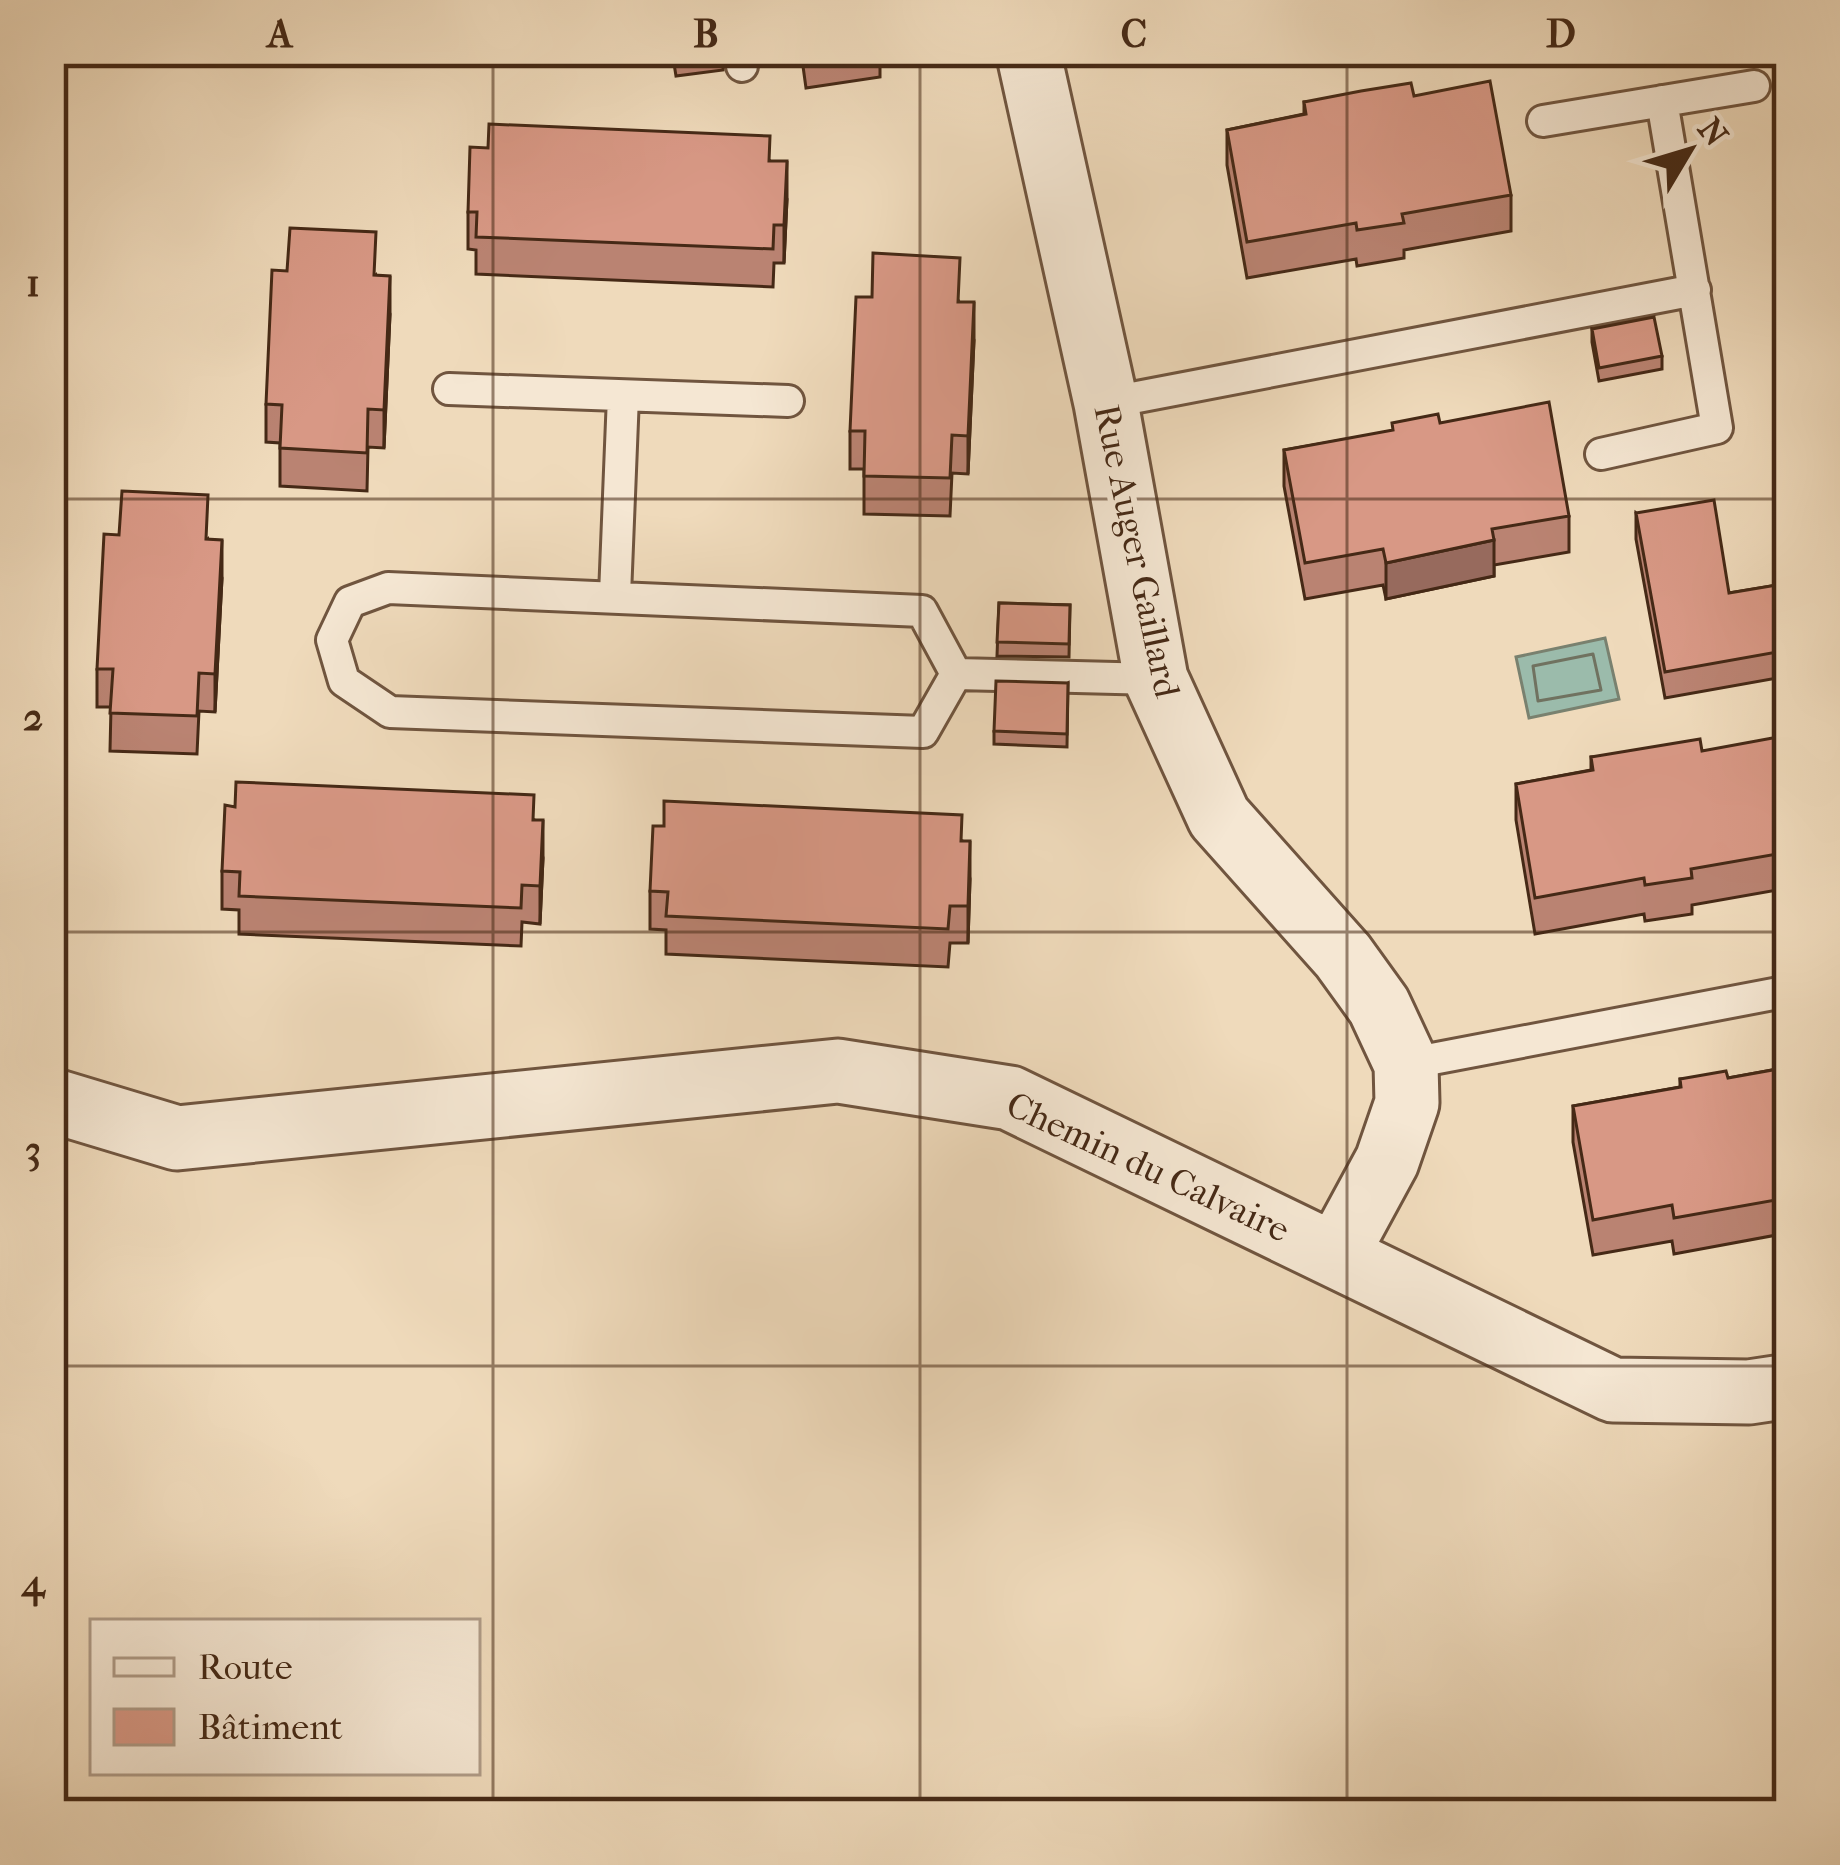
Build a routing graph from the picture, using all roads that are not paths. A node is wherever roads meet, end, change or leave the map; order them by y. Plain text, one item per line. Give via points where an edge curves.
1 (1028, 51) edge
2 (1754, 86) dead end
3 (1662, 101) junction
4 (1543, 121) dead end
5 (1695, 290) junction
6 (449, 389) dead end
7 (623, 396) junction
8 (788, 401) dead end
9 (1106, 403) junction
10 (1601, 454) dead end
11 (615, 595) junction
12 (956, 674) junction
13 (1156, 679) junction
14 (1789, 992) edge
15 (1406, 1064) junction
16 (51, 1100) edge
17 (1336, 1255) junction
18 (1789, 1386) edge

1 - 9 street, Rue Auger Gaillard
2 - 3 lane
3 - 4 lane
3 - 5 lane
5 - 9 lane
5 - 10 lane via 1718,428
6 - 7 lane
7 - 8 lane
7 - 11 lane
9 - 13 street, Rue Auger Gaillard
11 - 12 lane via 922,611
11 - 12 lane via 388,588 350,602 332,640 344,681 390,712 923,732
12 - 13 lane
13 - 15 street, Rue Auger Gaillard via 1220,817 1342,956 1379,1006
14 - 15 lane
15 - 17 street via 1407,1103 1388,1161
16 - 17 street, Chemin du Calvaire via 177,1138 838,1071 1010,1098
17 - 18 street, Chemin du Calvaire via 1613,1390

